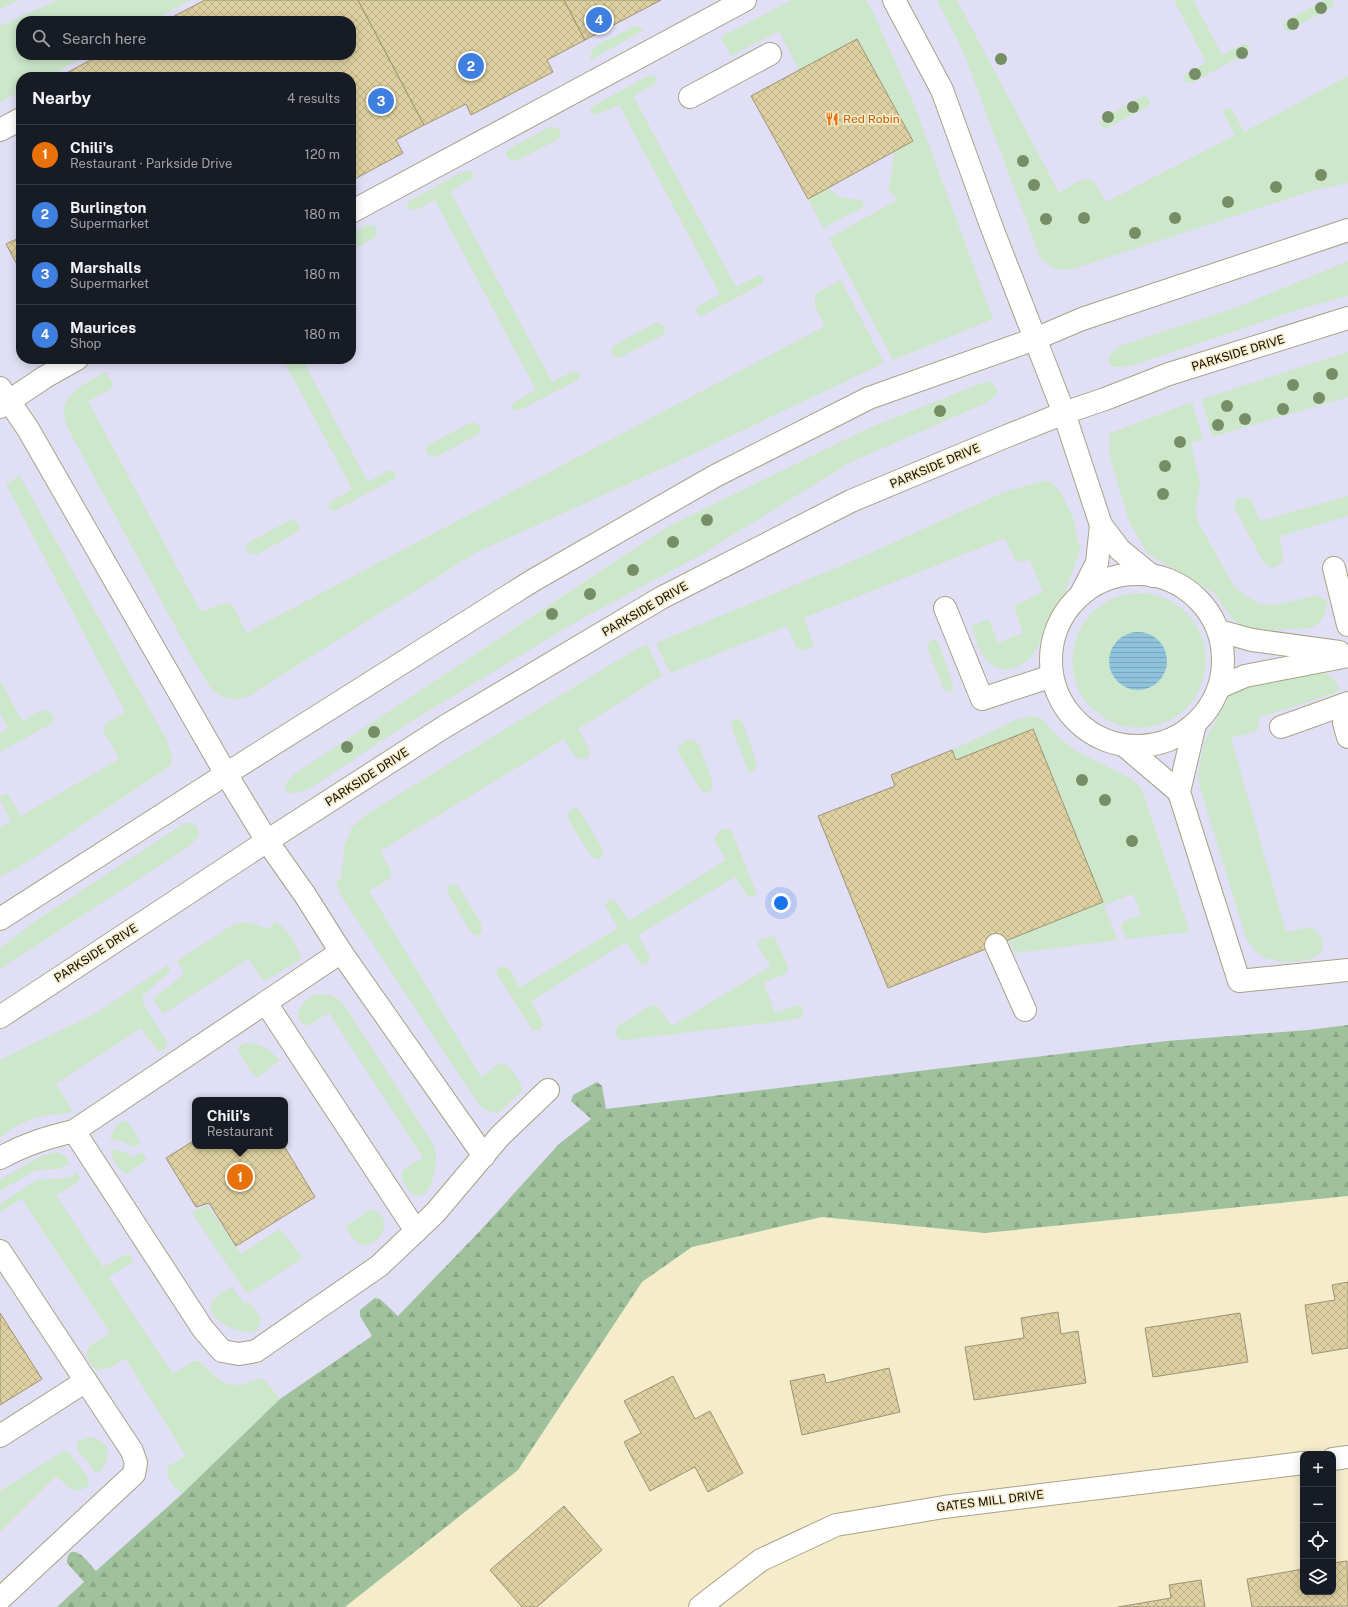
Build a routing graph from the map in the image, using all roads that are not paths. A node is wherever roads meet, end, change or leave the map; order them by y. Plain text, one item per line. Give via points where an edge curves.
1 (745, 0) edge
2 (894, 0) edge
3 (770, 54) dead end
4 (690, 97) dead end
5 (16, 122) edge
6 (0, 130) edge
7 (356, 209) edge
8 (1348, 230) edge
9 (1348, 318) edge
10 (1035, 339) junction
11 (68, 364) edge
12 (3, 398) edge
13 (1064, 413) junction
14 (1101, 524) junction
15 (1334, 568) dead end
16 (1152, 576) junction
17 (1081, 594) junction
18 (945, 608) dead end
19 (1348, 625) edge
20 (1219, 631) junction
21 (1348, 655) edge
22 (1052, 676) junction
23 (1220, 687) junction
24 (1348, 703) edge
25 (1348, 719) edge
26 (1194, 724) junction
27 (1281, 727) dead end
28 (1348, 737) edge
29 (1125, 746) junction
30 (226, 774) junction
31 (1180, 792) junction
32 (267, 841) junction
33 (0, 919) edge
34 (996, 945) dead end
35 (341, 952) junction
36 (1348, 970) edge
37 (266, 1003) junction
38 (1024, 1010) dead end
39 (0, 1016) edge
40 (548, 1090) dead end
41 (74, 1131) junction
42 (484, 1156) junction
43 (0, 1158) edge
44 (416, 1231) junction
45 (0, 1251) edge
46 (86, 1381) junction
47 (0, 1436) edge
48 (1348, 1457) edge
49 (1336, 1459) edge
50 (1300, 1463) edge
51 (0, 1599) edge
52 (700, 1607) edge

1 - 7 street
2 - 10 street via 942,90
3 - 4 street
5 - 6 street
8 - 10 street via 1082,319
9 - 13 street, PARKSIDE DRIVE via 1169,374
10 - 13 street
10 - 30 street via 869,398 715,476 532,581
11 - 12 street
12 - 30 street via 28,429
13 - 14 street
13 - 32 street, PARKSIDE DRIVE via 851,502 661,598 444,727
14 - 16 street via 1120,550
14 - 17 street via 1097,563
15 - 19 street
16 - 17 street via 1133,574 1106,579
16 - 20 street via 1186,589 1206,608
17 - 22 street via 1062,617 1051,644
18 - 22 street via 982,699
20 - 21 street via 1252,640
20 - 23 street via 1224,659
21 - 23 street via 1245,676
22 - 29 street via 1060,701 1078,724 1102,740
23 - 26 street via 1206,712
24 - 27 street
25 - 28 street via 1344,723
26 - 29 street via 1186,732 1160,744
26 - 31 street
29 - 31 street
30 - 32 street
30 - 33 street
31 - 36 street via 1239,981
32 - 35 street
32 - 39 street, PARKSIDE DRIVE
34 - 38 street
35 - 37 street
35 - 42 street
37 - 41 street
37 - 44 street
40 - 42 street via 500,1136
41 - 43 street via 23,1146
41 - 44 street via 203,1329 222,1351 239,1354 256,1351 379,1266
42 - 44 street
45 - 46 street
46 - 47 street
46 - 51 street via 132,1451 136,1463 134,1474
48 - 49 street
50 - 52 street, GATES MILL DRIVE via 944,1507 836,1525 761,1560

